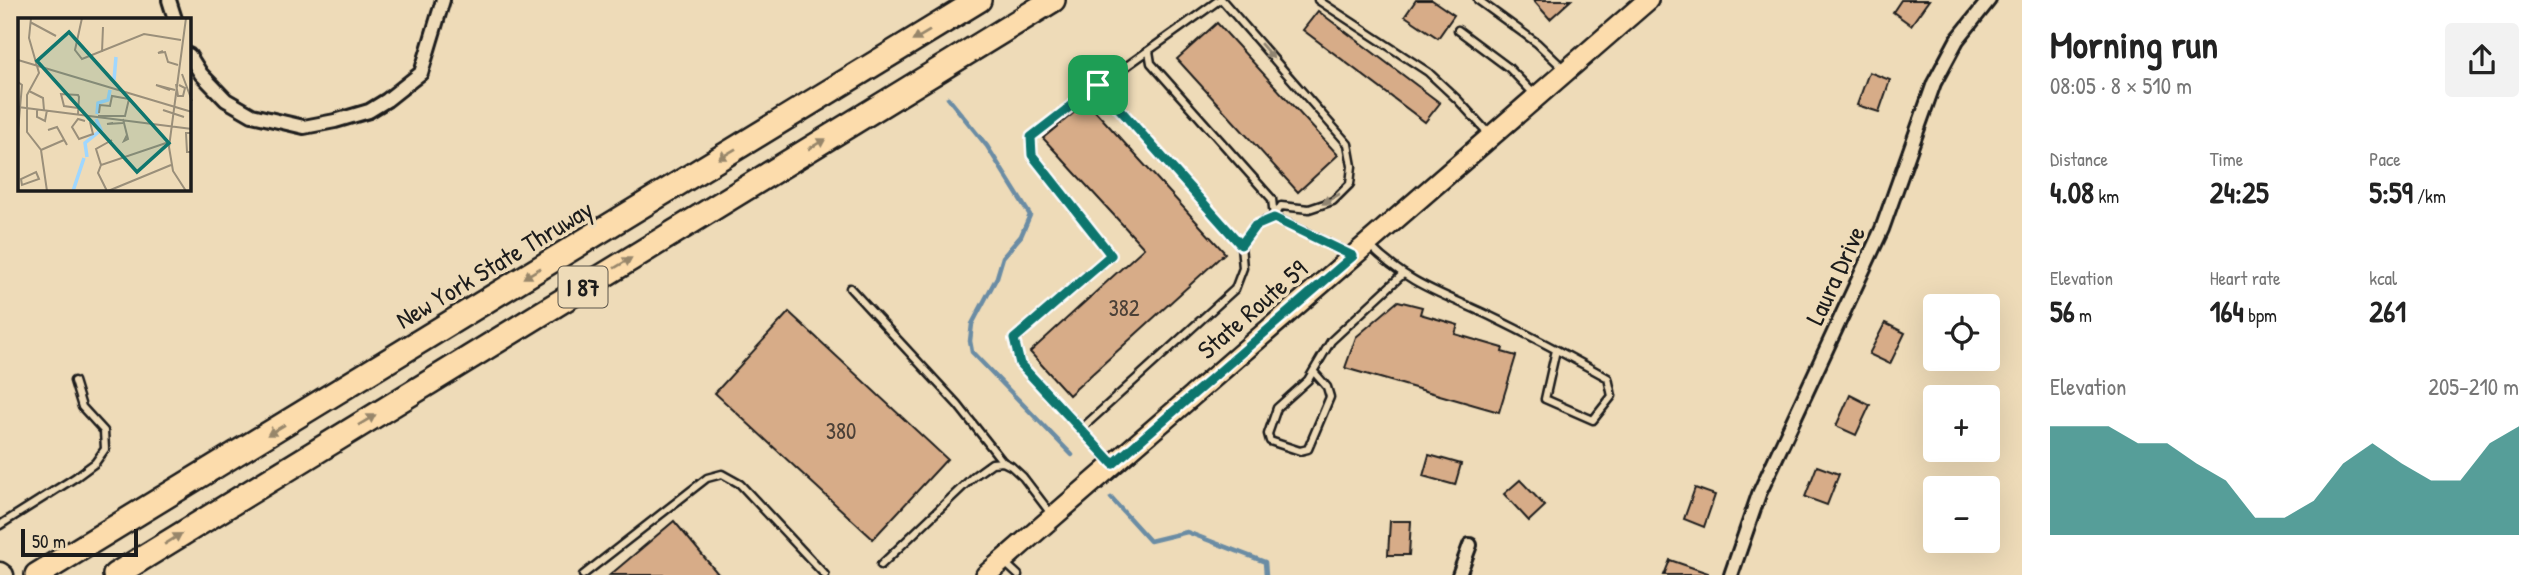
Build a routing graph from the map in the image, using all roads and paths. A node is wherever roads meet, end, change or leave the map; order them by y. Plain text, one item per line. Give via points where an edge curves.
1 (169, 0) edge
2 (443, 0) edge
3 (979, 0) edge
4 (1052, 0) edge
5 (1220, 0) edge
6 (1318, 0) edge
7 (1478, 0) edge
8 (1647, 0) edge
9 (1989, 0) edge
10 (175, 18) edge
11 (1458, 30) dead end
12 (1149, 51) junction
13 (191, 58) edge
14 (1566, 71) junction
15 (1098, 85) junction
16 (1537, 96) junction
17 (1491, 136) junction
18 (1274, 218) junction
19 (1241, 245) junction
20 (1360, 250) junction
21 (1403, 274) junction
22 (850, 288) dead end
23 (1556, 350) junction
24 (1314, 372) junction
25 (74, 381) dead end
26 (1081, 429) junction
27 (1003, 462) junction
28 (1113, 464) junction
29 (1054, 516) junction
30 (0, 525) edge
31 (1470, 545) dead end
32 (881, 565) dead end
33 (44, 571) edge
34 (992, 571) edge
35 (0, 572) edge
36 (4, 575) edge
37 (115, 575) edge
38 (583, 575) edge
39 (825, 575) edge
40 (1018, 575) edge
41 (1459, 575) edge
42 (1731, 575) edge

1 - 10 street
2 - 13 street via 421,73 369,111 335,121 304,127 252,115 226,100
3 -> 33 highway, New York State Thruway / I 87
37 -> 4 highway, I 87
5 - 12 lane
5 -> 18 lane via 1348,144 1350,184 1333,201 1309,209 1281,206
6 - 17 lane via 1428,72
7 - 14 lane via 1537,43
8 - 14 main road, State Route 59
9 - 42 street, Laura Drive via 1957,40 1934,83 1882,229 1759,494
11 - 16 lane via 1510,68
12 - 15 lane
12 - 18 lane via 1151,63 1272,199
14 - 16 main road, State Route 59
15 - 19 lane
15 - 26 lane via 1031,137 1032,155 1111,255 1014,339 1020,364
16 - 17 main road, State Route 59
17 - 20 main road, State Route 59
18 - 19 lane via 1255,226
18 - 20 lane
19 - 26 lane via 1243,268 1235,289
20 - 21 lane
20 - 28 main road, State Route 59
21 - 23 lane
21 - 24 lane via 1331,341
22 - 27 lane via 958,405
23 - 23 lane via 1608,377 1612,396 1593,420 1545,399
24 - 24 lane via 1277,408 1270,440 1300,451 1308,449 1330,397
25 - 30 lane via 82,407 104,431 105,449 76,477
26 - 28 lane
27 - 29 lane via 1023,477
27 - 32 lane via 992,463 974,475
28 - 29 main road, State Route 59
29 - 34 main road, State Route 59
31 - 41 street
34 - 40 lane
35 - 36 street
38 - 39 lane via 707,478 722,474 740,484

